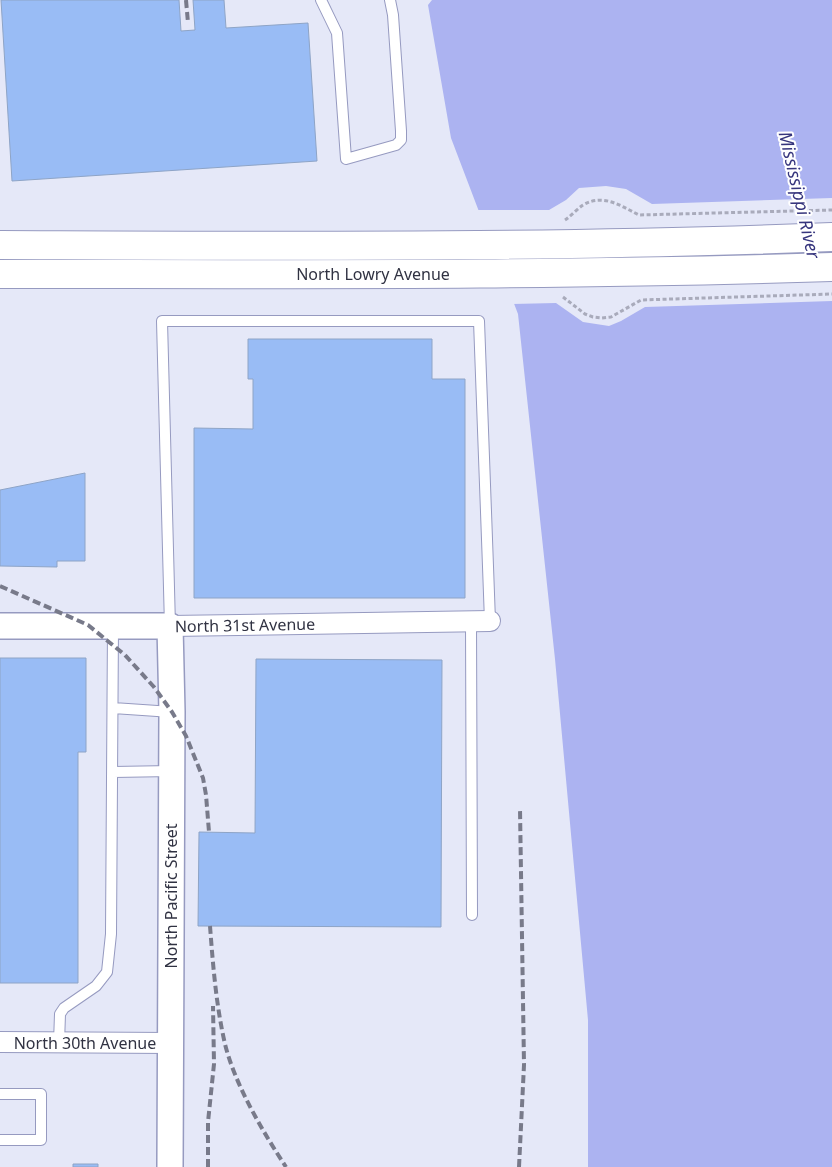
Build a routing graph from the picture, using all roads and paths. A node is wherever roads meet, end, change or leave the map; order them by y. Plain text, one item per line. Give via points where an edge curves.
1 (321, 0) edge
2 (390, 0) edge
3 (832, 237) edge
4 (0, 245) edge
5 (832, 267) edge
6 (0, 274) edge
7 (480, 621) junction
8 (0, 626) edge
9 (113, 626) junction
10 (170, 626) junction
11 (113, 708) junction
12 (172, 712) junction
13 (172, 771) junction
14 (113, 772) junction
15 (472, 915) dead end
16 (0, 1042) edge
17 (58, 1043) junction
18 (171, 1043) junction
19 (0, 1094) edge
20 (0, 1140) edge
21 (170, 1167) edge

1 - 2 lane via 337,33 346,159 396,145 400,140 402,131
3 - 4 main road, North Lowry Avenue via 399,246
5 - 6 main road, North Lowry Avenue via 401,274
7 - 10 street, North 31st Avenue
7 - 10 lane via 479,321 162,321
7 - 15 lane
8 - 9 street, North 31st Avenue
9 - 10 street, North 31st Avenue
9 - 11 lane
10 - 12 street, North Pacific Street
11 - 12 lane
11 - 14 lane
12 - 13 street, North Pacific Street
13 - 14 lane
13 - 18 street, North Pacific Street
14 - 17 lane via 108,972 96,986 64,1008 60,1014
16 - 17 street, North 30th Avenue
17 - 18 street, North 30th Avenue
18 - 21 street, North Pacific Street
19 - 20 lane via 40,1094 40,1140

